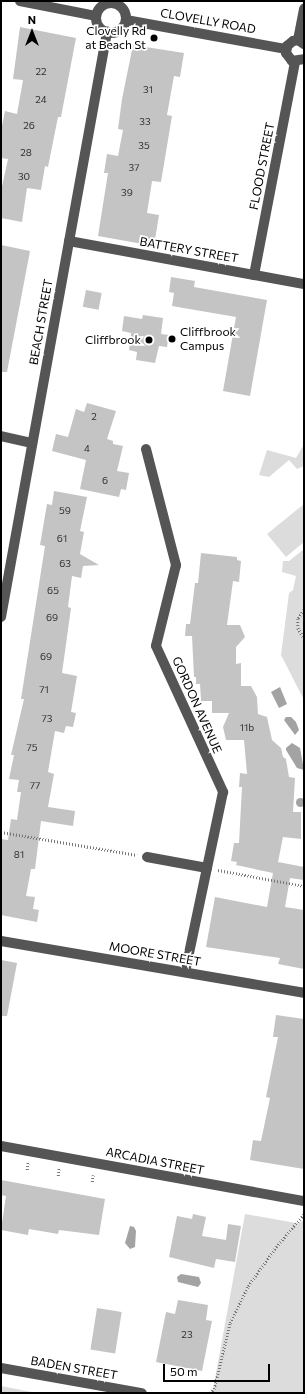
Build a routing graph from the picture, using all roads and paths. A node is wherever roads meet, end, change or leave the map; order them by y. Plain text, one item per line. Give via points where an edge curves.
1 (20, 1) edge
2 (113, 2) edge
3 (304, 9) edge
4 (96, 16) junction
5 (126, 20) junction
6 (107, 32) junction
7 (301, 42) edge
8 (286, 49) junction
9 (300, 60) edge
10 (69, 241) junction
11 (254, 275) junction
12 (304, 284) edge
13 (1, 436) edge
14 (32, 443) junction
15 (146, 449) dead end
16 (304, 610) edge
17 (1, 617) edge
18 (304, 638) edge
19 (1, 832) edge
20 (148, 857) joint
21 (207, 868) junction
22 (304, 886) edge
23 (1, 941) edge
24 (185, 972) junction
25 (304, 993) edge
26 (1, 1146) edge
27 (28, 1160) dead end
28 (59, 1166) dead end
29 (27, 1170) dead end
30 (94, 1172) dead end
31 (58, 1176) dead end
32 (92, 1182) dead end
33 (304, 1201) edge
34 (304, 1214) edge
35 (1, 1368) edge
36 (142, 1393) edge
37 (210, 1393) edge

1 - 4 street
2 - 4 street via 104,6
2 - 5 street via 124,11
3 - 7 street
4 - 6 street via 98,24
5 - 6 street via 117,32
5 - 8 street, CLOVELLY ROAD
6 - 10 street, BEACH STREET
7 - 8 street via 289,43
8 - 9 street via 287,56
9 - 11 street, FLOOD STREET
10 - 11 street, BATTERY STREET
10 - 14 street, BEACH STREET
11 - 12 street, BATTERY STREET
13 - 14 street
14 - 17 street, BEACH STREET
15 - 21 street, GORDON AVENUE via 176,565 156,646 223,792
16 - 18 path via 298,619 298,628
19 - 20 path
20 - 21 street
21 - 22 path
21 - 24 street, GORDON AVENUE
23 - 24 street, MOORE STREET
24 - 25 street, MOORE STREET
26 - 33 street, ARCADIA STREET
27 - 29 path
28 - 31 path
30 - 32 path
34 - 37 path via 276,1247 245,1292 230,1323 214,1389
35 - 36 street, BADEN STREET

